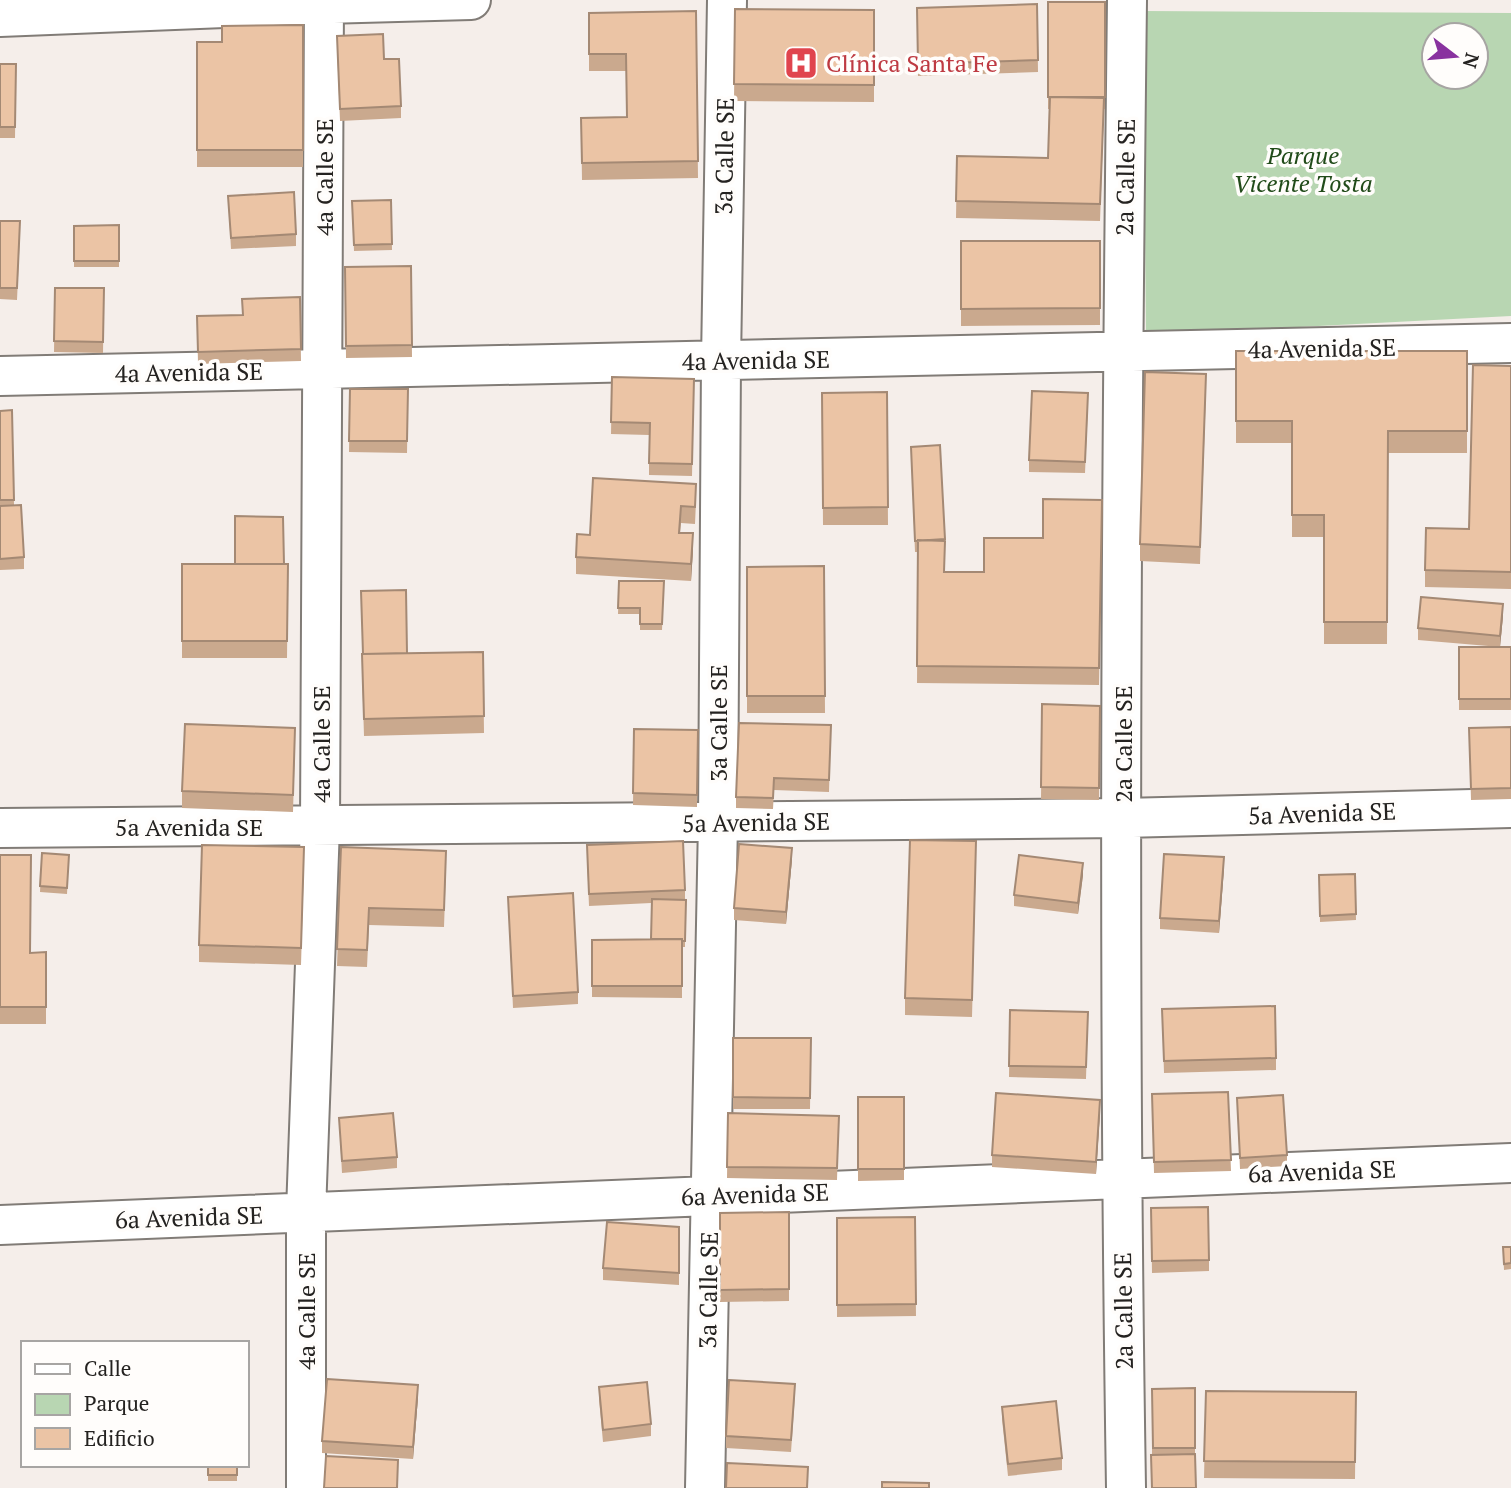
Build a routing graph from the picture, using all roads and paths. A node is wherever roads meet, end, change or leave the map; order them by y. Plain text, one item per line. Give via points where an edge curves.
1 (471, 0) edge
2 (727, 0) edge
3 (1127, 0) edge
4 (324, 2) edge
5 (0, 17) edge
6 (1511, 343) edge
7 (1123, 353) junction
8 (721, 361) junction
9 (323, 369) junction
10 (0, 376) edge
11 (1511, 808) edge
12 (1123, 818) junction
13 (718, 822) junction
14 (320, 826) junction
15 (0, 828) edge
16 (1511, 1163) edge
17 (1121, 1179) junction
18 (710, 1196) junction
19 (306, 1212) junction
20 (0, 1225) edge
21 (306, 1488) edge
22 (705, 1488) edge
23 (1126, 1488) edge

1 - 4 street
2 - 8 street, 3a Calle SE
3 - 7 street, 2a Calle SE
4 - 5 street
4 - 9 street, 4a Calle SE
6 - 7 street, 4a Avenida SE
7 - 8 street, 4a Avenida SE
7 - 12 street, 2a Calle SE
8 - 9 street, 4a Avenida SE
8 - 13 street, 3a Calle SE
9 - 10 street, 4a Avenida SE
9 - 14 street, 4a Calle SE
11 - 12 street, 5a Avenida SE
12 - 13 street, 5a Avenida SE
12 - 17 street, 2a Calle SE
13 - 14 street, 5a Avenida SE
13 - 18 street, 3a Calle SE
14 - 15 street, 5a Avenida SE
14 - 19 street, 4a Calle SE
16 - 17 street, 6a Avenida SE
17 - 18 street, 6a Avenida SE
17 - 23 street, 2a Calle SE
18 - 19 street, 6a Avenida SE
18 - 22 street, 3a Calle SE
19 - 20 street, 6a Avenida SE
19 - 21 street, 4a Calle SE

